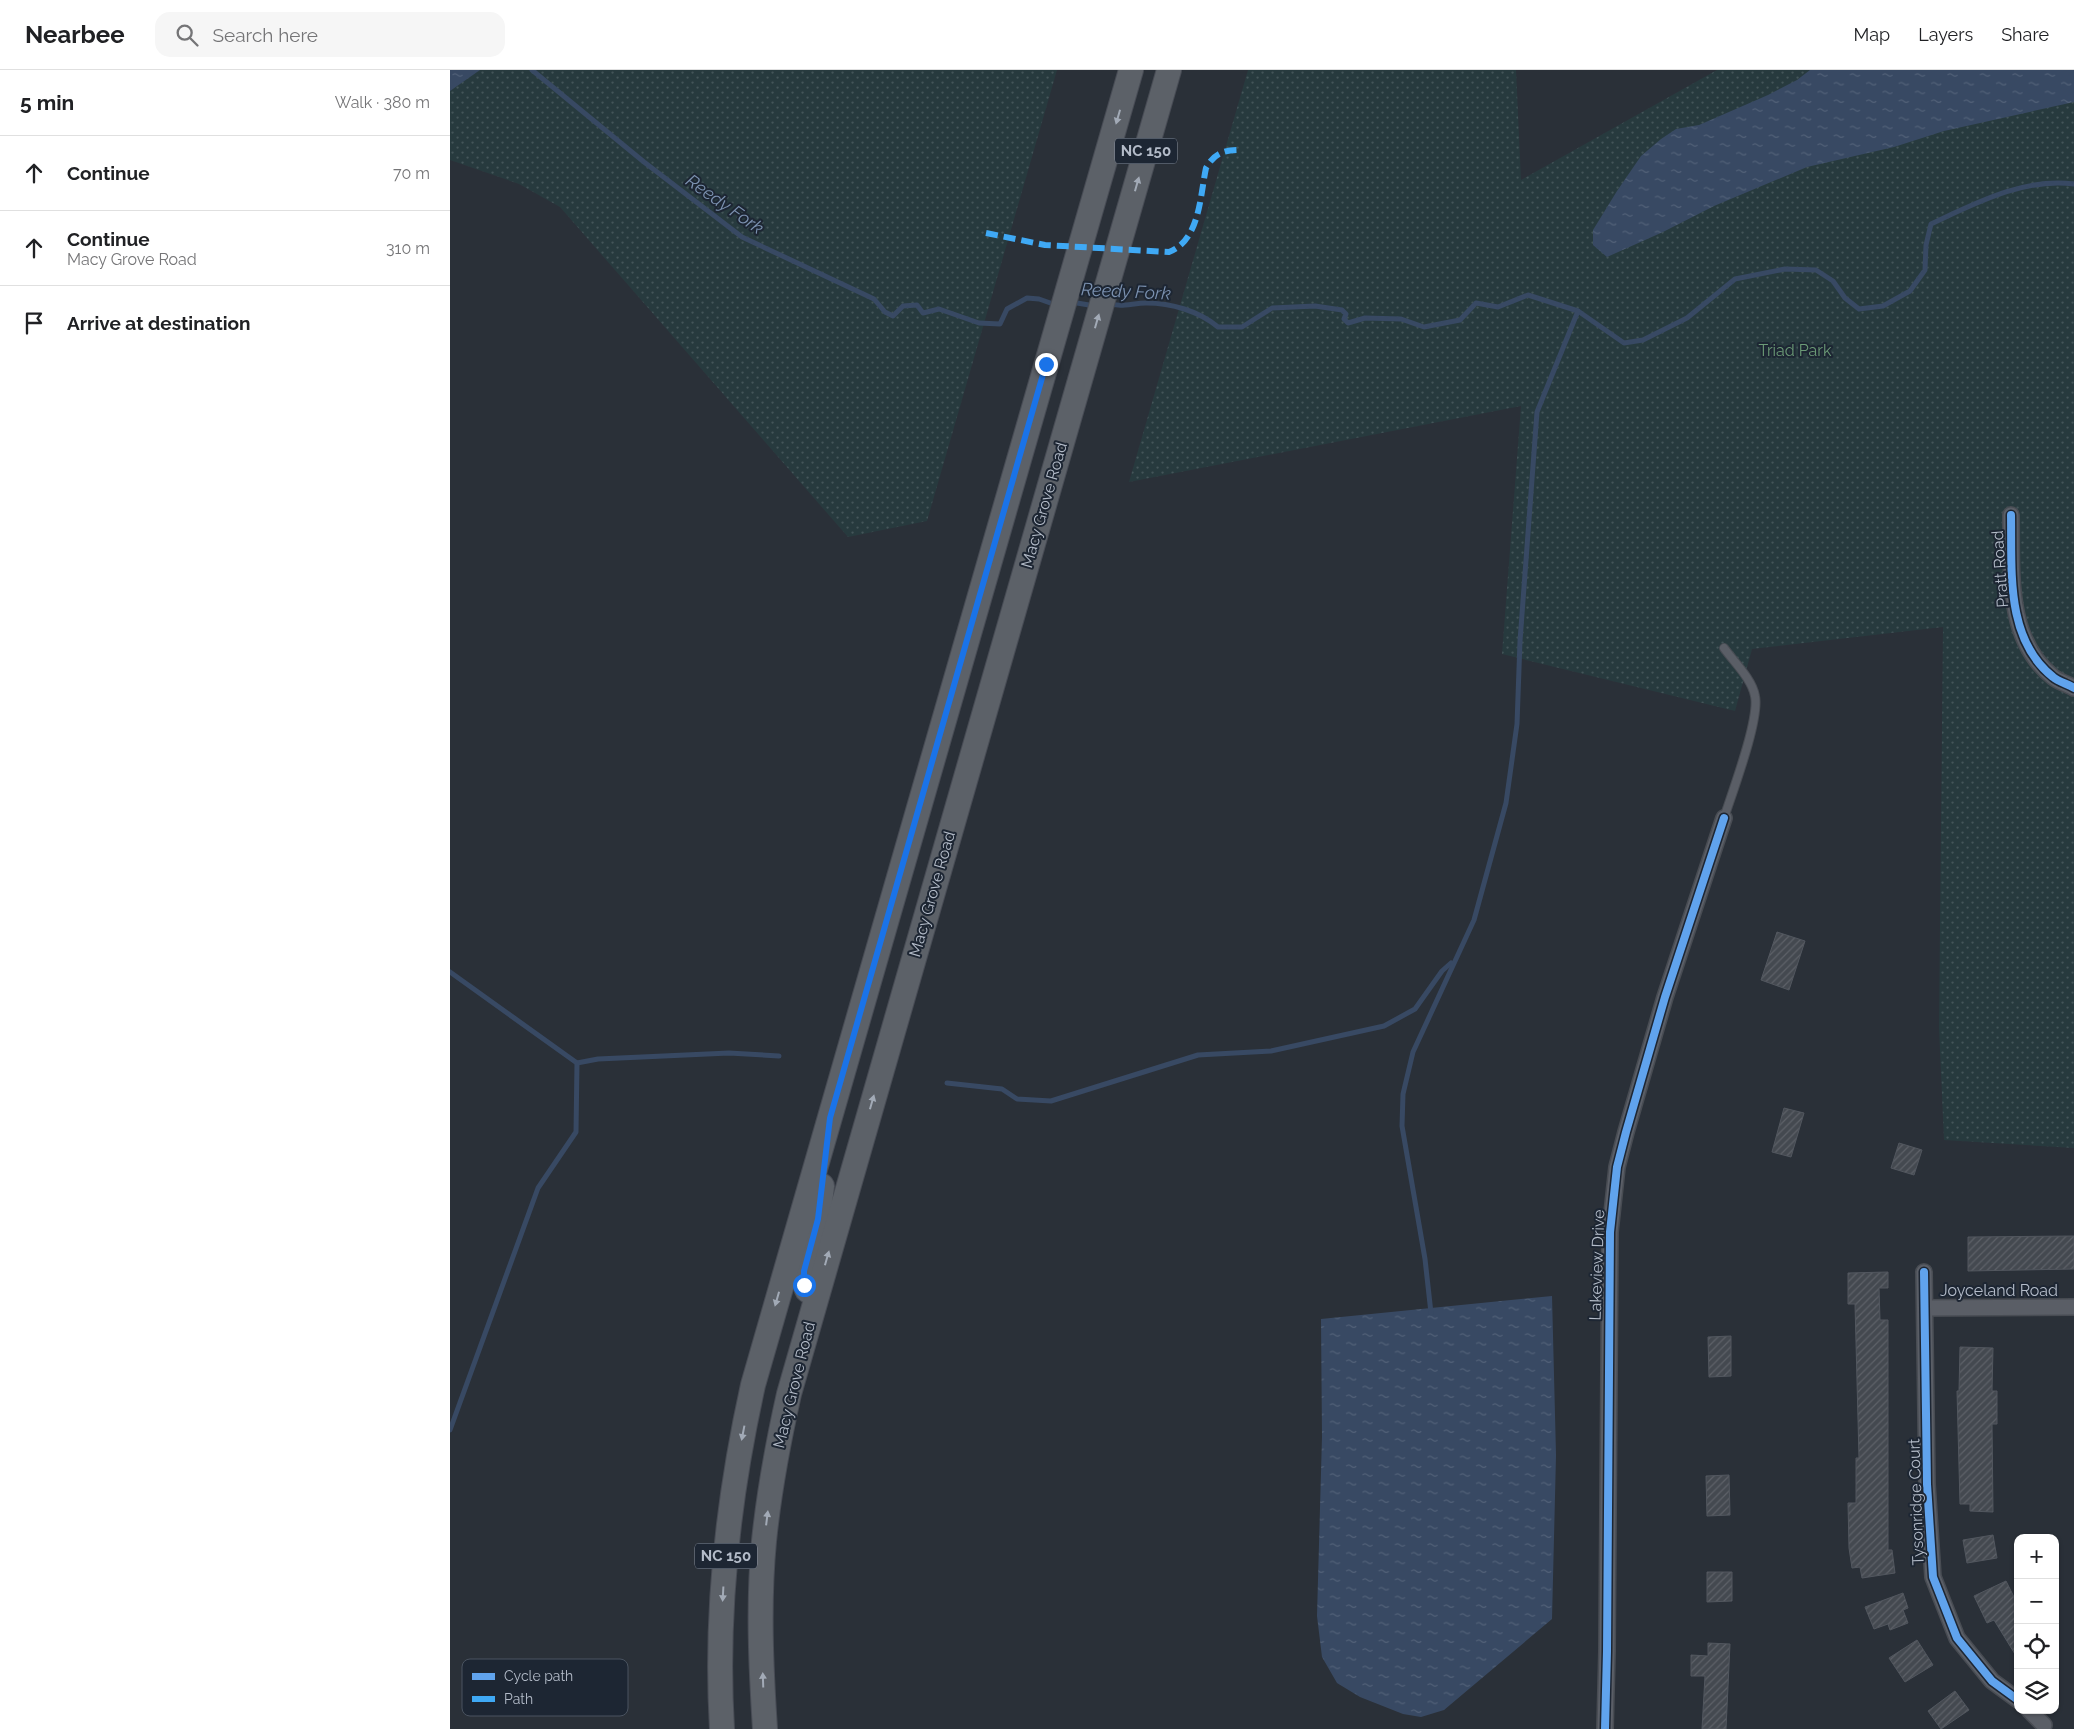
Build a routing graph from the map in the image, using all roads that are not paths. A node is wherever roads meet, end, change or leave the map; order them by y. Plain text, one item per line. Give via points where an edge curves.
1 (1131, 70) edge
2 (1165, 70) edge
3 (1170, 70) edge
4 (1156, 115) junction
5 (2011, 515) dead end
6 (1724, 648) dead end
7 (2074, 688) edge
8 (1724, 818) joint
9 (830, 1118) junction
10 (1924, 1272) dead end
11 (816, 1296) junction
12 (2074, 1307) edge
13 (1925, 1308) junction
14 (2014, 1697) edge
15 (2033, 1714) edge
16 (2044, 1725) dead end
17 (722, 1729) edge
18 (765, 1729) edge
19 (1605, 1729) edge

1 -> 9 main road, NC 150
2 - 4 main road
3 - 4 main road, Macy Grove Road / NC 150
11 -> 4 main road, Macy Grove Road / NC 150
5 - 7 street, Pratt Road via 2012,581 2018,623 2030,651 2054,677
6 - 8 lane via 1750,684 1755,696 1755,715
8 - 19 street, Lakeview Drive via 1665,997 1617,1167 1610,1232
9 - 11 main road via 818,1219 803,1278 807,1290
9 -> 17 main road, NC 150 via 763,1348 738,1461 727,1538 721,1616
10 - 13 street, Tysonridge Court
18 -> 11 main road, Macy Grove Road / NC 150 via 761,1617 767,1514 789,1394
12 - 13 street, Joyceland Road
13 - 14 street, Tysonridge Court via 1933,1577 1957,1638 1992,1681
15 - 16 street

